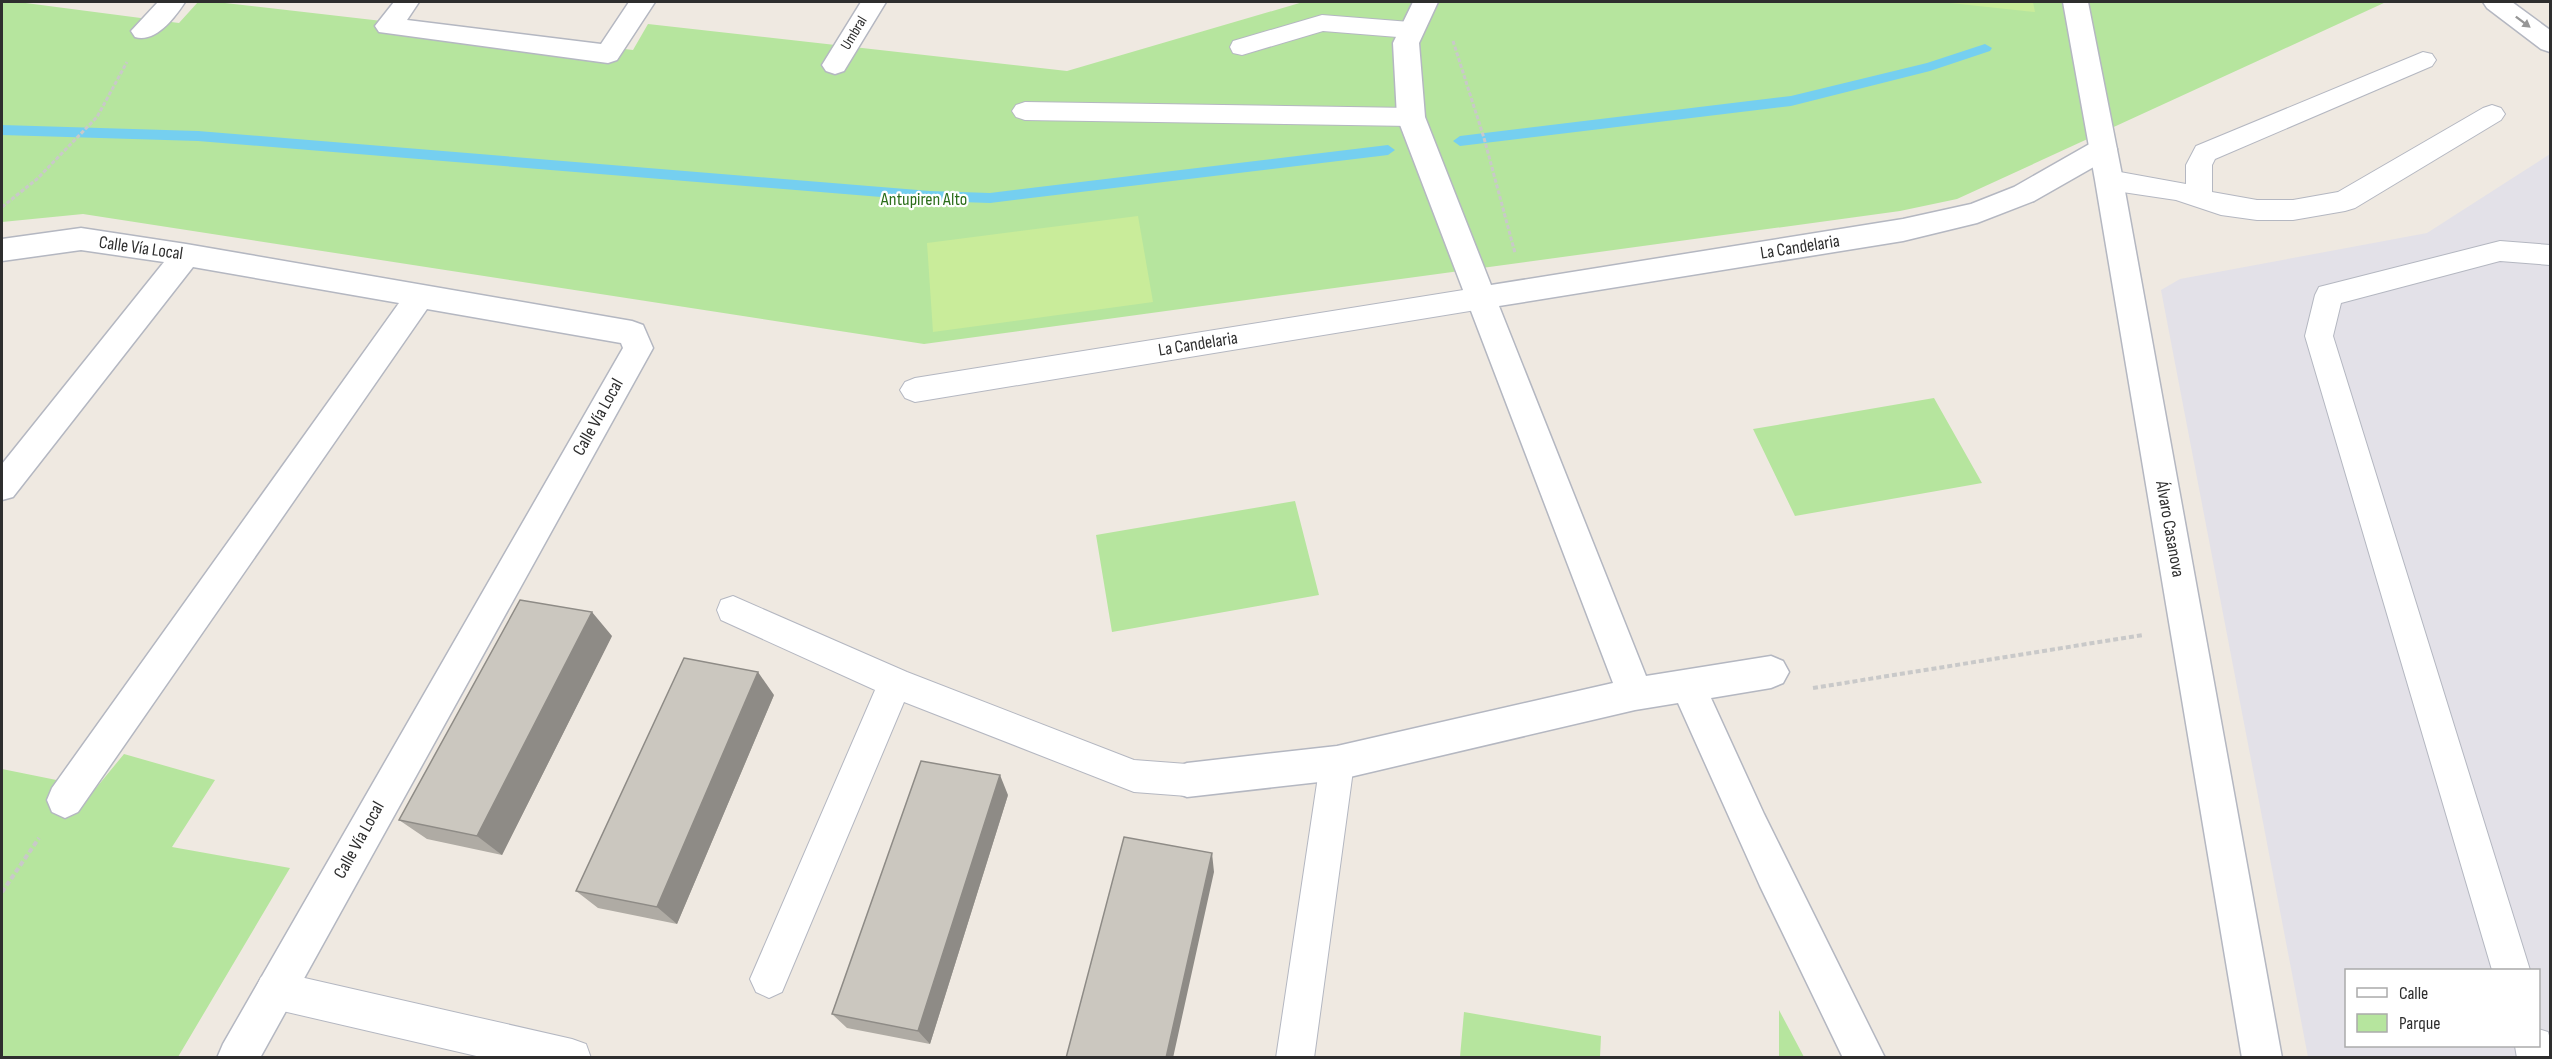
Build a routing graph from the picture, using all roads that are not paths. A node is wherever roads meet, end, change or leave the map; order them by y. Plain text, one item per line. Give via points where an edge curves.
1 (172, 2) edge
2 (407, 2) edge
3 (642, 2) edge
4 (873, 2) edge
5 (1425, 2) edge
6 (2075, 2) edge
7 (2496, 2) edge
8 (1410, 30) junction
9 (144, 31) road end
10 (2550, 43) edge
11 (1242, 47) dead end
12 (2423, 60) dead end
13 (835, 65) dead end
14 (1025, 111) dead end
15 (2492, 114) dead end
16 (1411, 117) junction
17 (2106, 164) junction
18 (2199, 198) junction
19 (2545, 249) edge
20 (2, 250) edge
21 (186, 255) junction
22 (420, 296) junction
23 (1482, 298) junction
24 (915, 390) dead end
25 (2, 487) edge
26 (733, 610) dead end
27 (1771, 672) road end
28 (895, 683) junction
29 (1688, 685) junction
30 (1635, 694) junction
31 (1337, 763) junction
32 (1187, 780) joint
33 (65, 800) road end
34 (2511, 969) edge
35 (769, 979) dead end
36 (274, 990) junction
37 (237, 1058) edge
38 (572, 1058) edge
39 (1295, 1058) edge
40 (1865, 1058) edge
41 (2262, 1058) edge

1 - 9 street
2 - 3 street via 388,26 608,54
4 - 13 street, Umbral
5 - 8 street
6 - 17 street, Álvaro Casanova
7 -> 10 street
8 - 11 lane via 1322,23
8 - 16 street via 1406,43
12 - 18 lane via 2205,153 2199,165
14 - 16 lane
15 - 18 lane via 2345,201 2293,210 2257,210
16 - 23 street
17 - 18 lane
17 - 23 street, La Candelaria via 1977,213 1903,230
17 - 41 street, Álvaro Casanova
19 - 34 lane via 2500,251 2329,294 2319,336
20 - 21 street, Calle Vía Local via 81,239
21 - 22 street, Calle Vía Local
21 - 25 street
22 - 33 street
22 - 36 street, Calle Vía Local via 633,333 638,348
23 - 24 lane, La Candelaria
23 - 30 street
26 - 28 lane
27 - 29 street
28 - 32 lane via 1134,776
28 - 35 lane
29 - 30 street
29 - 40 street
30 - 31 street
31 - 32 street
31 - 39 lane
36 - 37 street, Calle Vía Local
36 - 38 lane

